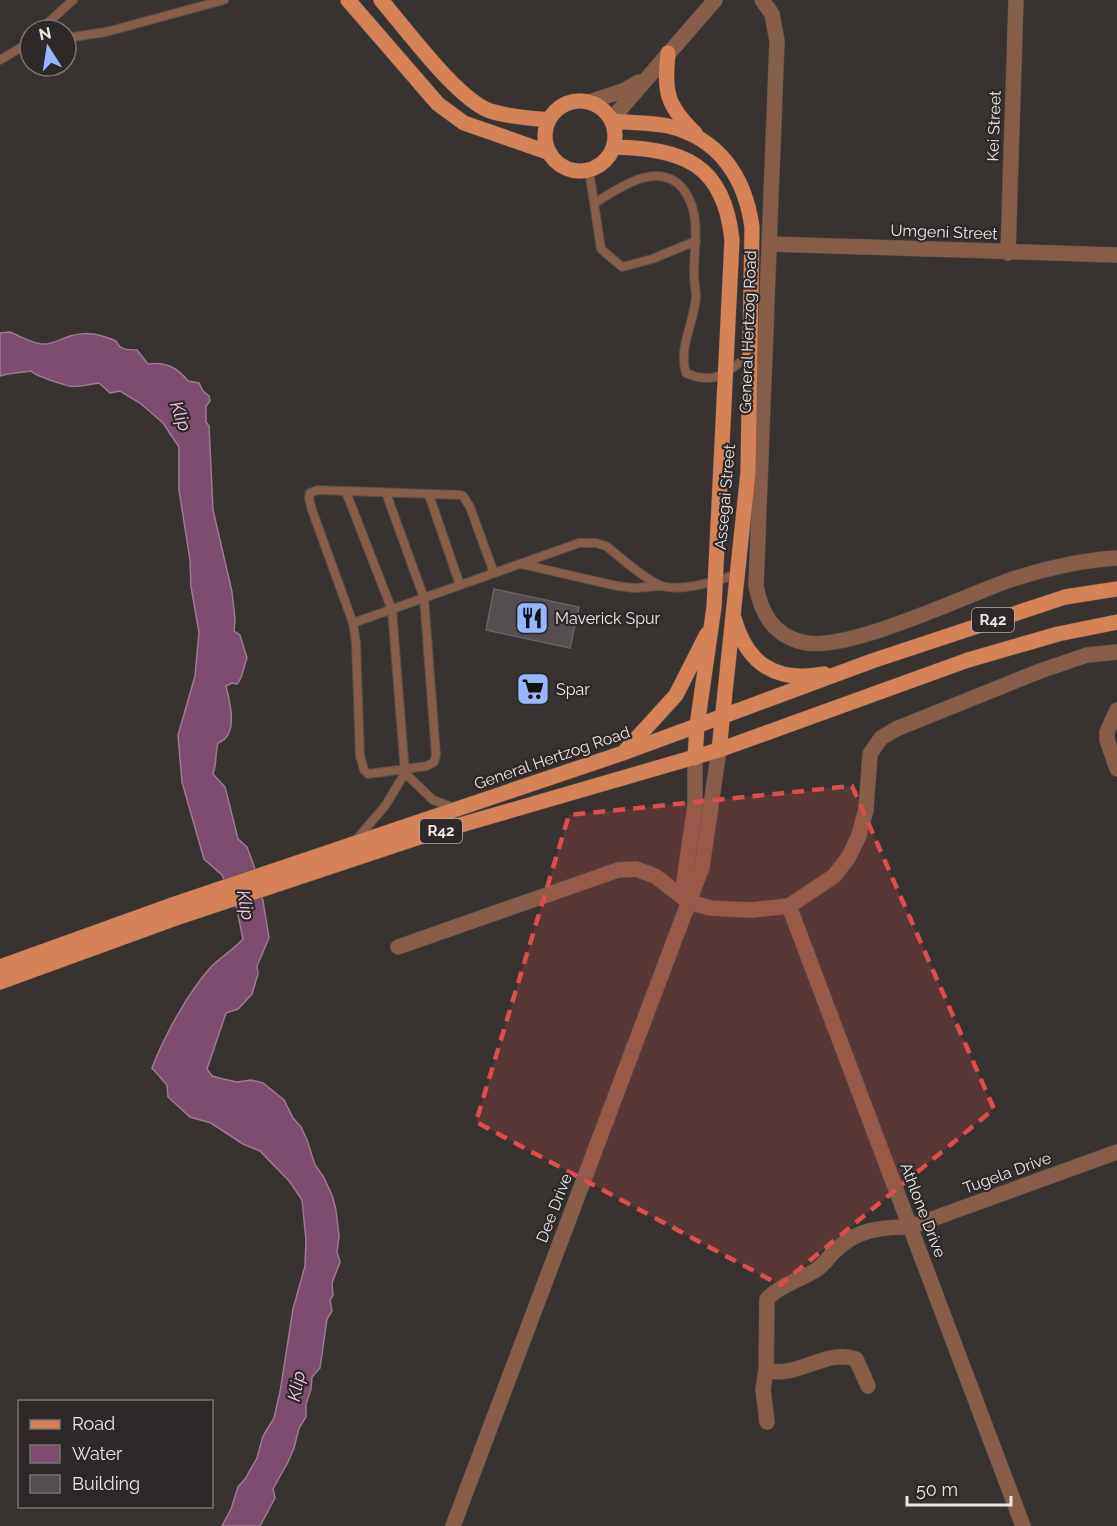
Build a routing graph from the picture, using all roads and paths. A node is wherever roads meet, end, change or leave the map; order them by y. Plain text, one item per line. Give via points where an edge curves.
1 (74, 0) edge
2 (224, 0) edge
3 (348, 0) edge
4 (381, 0) edge
5 (716, 0) edge
6 (762, 0) edge
7 (1016, 0) edge
8 (54, 18) edge
9 (78, 36) edge
10 (18, 49) edge
11 (668, 53) junction
12 (0, 60) edge
13 (652, 74) junction
14 (589, 102) junction
15 (549, 120) junction
16 (611, 121) junction
17 (699, 138) junction
18 (614, 147) junction
19 (549, 153) junction
20 (589, 170) junction
21 (595, 203) junction
22 (696, 241) junction
23 (770, 244) junction
24 (1008, 253) junction
25 (1117, 255) edge
26 (750, 355) junction
27 (726, 374) junction
28 (346, 492) junction
29 (386, 493) junction
30 (429, 495) junction
31 (1117, 558) edge
32 (520, 563) junction
33 (494, 573) junction
34 (737, 574) junction
35 (716, 582) junction
36 (460, 585) junction
37 (661, 586) junction
38 (1117, 589) edge
39 (424, 598) junction
40 (392, 609) junction
41 (733, 612) junction
42 (1117, 622) edge
43 (353, 623) junction
44 (713, 623) junction
45 (1117, 651) edge
46 (853, 668) junction
47 (1117, 710) edge
48 (723, 717) junction
49 (697, 726) junction
50 (719, 750) junction
51 (623, 753) junction
52 (695, 758) junction
53 (1117, 769) edge
54 (405, 771) junction
55 (459, 809) junction
56 (352, 845) junction
57 (299, 870) junction
58 (689, 902) junction
59 (789, 906) junction
60 (174, 912) junction
61 (398, 947) dead end
62 (0, 967) edge
63 (0, 982) edge
64 (1117, 1152) edge
65 (910, 1227) junction
66 (766, 1370) junction
67 (868, 1386) dead end
68 (767, 1422) dead end
69 (453, 1526) edge
70 (1023, 1526) edge

1 - 8 lane
2 - 9 lane
3 - 19 main road via 438,104 464,123
4 - 15 main road via 467,99 488,110
5 - 11 street
6 - 23 street, General Hertzog Road via 772,15 777,41
7 - 24 street, Kei Street
10 - 12 lane
11 - 13 street
11 - 17 main road via 667,94 684,123
13 - 14 street via 625,90
13 - 16 street
14 - 15 main road via 566,104
14 - 16 main road via 599,106
15 - 19 main road
16 - 17 main road, Assegai Street via 666,126
16 - 18 main road
17 - 26 main road, Assegai Street via 727,162 746,195 750,212
18 - 20 main road via 600,165
18 - 27 main road, Assegai Street via 649,148 680,156 702,170 726,207 732,240
19 - 20 main road via 566,168
20 - 21 lane
21 - 22 lane via 602,249 622,267
21 - 22 lane via 636,180 665,176 677,182 688,197
22 - 27 lane via 696,296 683,365 686,373 696,378
23 - 24 street, Umgeni Street
23 - 31 street, General Hertzog Road via 756,586 760,607 784,636 803,643 824,644 873,632 1010,580 1068,564
24 - 25 street, Umgeni Street
26 - 27 lane
26 - 34 main road, Assegai Street via 748,472
27 - 35 main road, Assegai Street
28 - 29 lane
28 - 40 lane
28 - 43 lane via 315,490 309,498
29 - 30 lane
29 - 39 lane
30 - 33 lane via 466,498
30 - 36 lane
32 - 33 lane
32 - 37 lane via 617,586
32 - 37 lane via 579,543 596,543 606,546
33 - 36 lane
34 - 35 lane
34 - 41 main road, Assegai Street
35 - 37 lane
35 - 44 main road, Assegai Street
36 - 39 lane
38 - 46 main road, General Hertzog Road / R42 via 1065,597
39 - 40 lane
39 - 54 lane via 436,755 432,765
40 - 43 lane
40 - 54 lane
41 - 46 main road via 745,645 766,668 798,675
41 - 48 main road, Assegai Street
42 - 50 main road, General Hertzog Road / R42 via 968,660
43 - 54 lane via 362,764 368,774
44 - 49 main road, Assegai Street
44 - 51 main road via 676,695
45 - 59 street via 1087,655 1040,670 881,738 870,754 866,810 848,858 834,876
46 - 48 main road, General Hertzog Road / R42
47 - 53 street via 1107,732
48 - 49 main road, General Hertzog Road / R42
48 - 50 main road, Assegai Street
49 - 51 main road, General Hertzog Road / R42
49 - 52 main road, Assegai Street
50 - 52 main road, General Hertzog Road / R42
50 - 58 street, Dee Drive via 702,867
51 - 55 main road, General Hertzog Road / R42
52 - 57 main road, General Hertzog Road / R42
52 - 58 street, Dee Drive via 695,806 684,882
54 - 55 lane via 433,800
54 - 56 lane via 385,806
55 - 56 main road, General Hertzog Road / R42
56 - 57 main road, General Hertzog Road / R42
57 - 60 main road, General Hertzog Road / R42
58 - 59 street via 710,908 751,910
58 - 61 street via 655,876 636,869 618,870
58 - 69 street, Dee Drive
59 - 65 street, Athlone Drive
60 - 62 main road, General Hertzog Road / R42
60 - 63 main road, General Hertzog Road / R42
64 - 65 street, Tugela Drive
65 - 66 street, Tugela Drive via 881,1227 857,1234 819,1268 776,1290 767,1299
65 - 70 street, Athlone Drive
66 - 67 street via 790,1372 847,1356 856,1359
66 - 68 street, Tugela Drive via 763,1389

